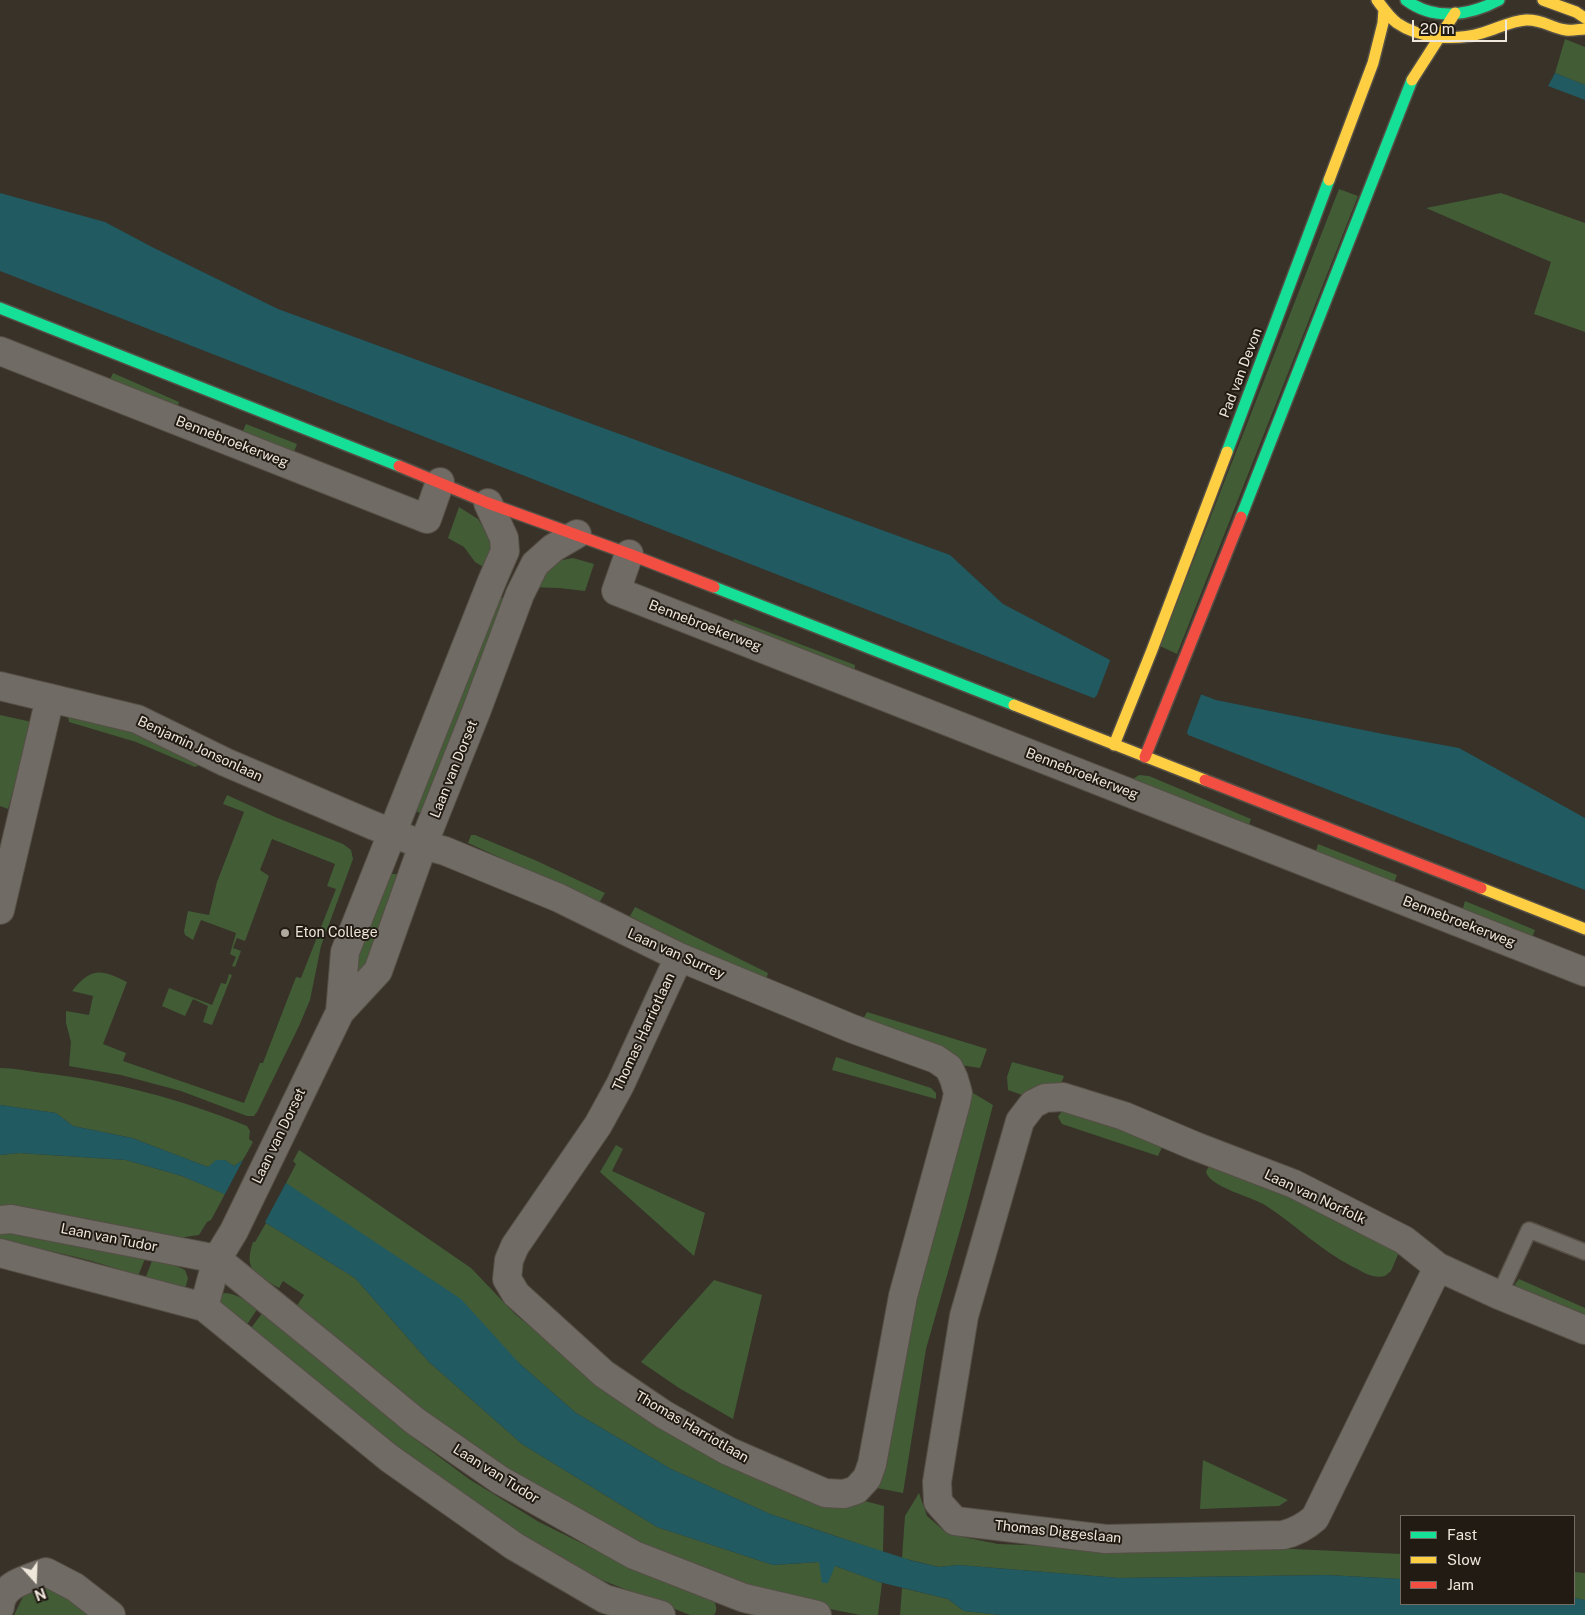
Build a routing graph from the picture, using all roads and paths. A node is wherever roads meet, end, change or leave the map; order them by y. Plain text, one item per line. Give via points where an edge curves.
1 (1406, 0) edge
2 (1499, 0) edge
3 (1543, 0) edge
4 (1380, 4) edge
5 (1455, 13) junction
6 (1585, 18) edge
7 (1585, 29) edge
8 (1439, 36) junction
9 (0, 308) edge
10 (0, 351) edge
11 (440, 482) junction
12 (488, 503) junction
13 (577, 534) junction
14 (628, 554) junction
15 (0, 686) edge
16 (50, 698) junction
17 (1114, 745) junction
18 (1145, 756) junction
19 (392, 834) junction
20 (423, 845) junction
21 (0, 910) edge
22 (1585, 929) edge
23 (679, 957) junction
24 (1585, 972) edge
25 (340, 1012) junction
26 (954, 1079) joint
27 (1033, 1104) joint
28 (0, 1220) edge
29 (1585, 1252) edge
30 (0, 1253) edge
31 (217, 1259) junction
32 (1438, 1267) junction
33 (1499, 1295) junction
34 (204, 1307) junction
35 (1585, 1330) edge
36 (740, 1606) edge
37 (0, 1607) edge
38 (111, 1615) edge
39 (661, 1615) edge
40 (817, 1615) edge

1 - 5 street via 1418,9
2 - 5 street via 1471,11
3 - 6 street
4 - 8 street via 1399,24 1418,33
4 - 17 street, Pad van Devon via 1383,23 1374,63
5 - 8 street
7 - 8 street via 1565,30 1543,21 1527,20 1460,37
8 - 18 street via 1411,82
9 - 11 street
10 - 11 street, Bennebroekerweg via 427,519
11 - 12 street
12 - 13 street
12 - 19 street, Laan van Dorset via 504,538 506,552
13 - 14 street
13 - 20 street, Laan van Dorset via 553,548 535,564 520,594
14 - 17 street
14 - 24 street, Bennebroekerweg via 616,591
15 - 16 street, Benjamin Jonsonlaan
16 - 19 street, Benjamin Jonsonlaan via 137,719 225,762
16 - 21 street
17 - 18 street
18 - 22 street
19 - 20 street, Laan van Surrey
19 - 25 street, Laan van Dorset via 345,952
20 - 23 street, Laan van Surrey via 559,898
20 - 25 street, Laan van Dorset via 378,971
23 - 26 street, Laan van Surrey via 853,1029 936,1059 949,1068
23 - 26 street, Thomas Harriotlaan via 620,1086 598,1125 515,1246 507,1268 507,1279 516,1294 604,1374 627,1390 728,1451 825,1493 844,1494 856,1490 867,1478 872,1464 903,1296 956,1103 958,1093
25 - 31 street, Laan van Dorset via 234,1231
27 - 32 street, Laan van Norfolk via 1045,1098 1063,1097 1124,1116 1294,1184 1404,1240
27 - 32 street, Thomas Diggeslaan via 1020,1120 964,1316 937,1482 938,1502 955,1521 1106,1539 1283,1535 1300,1530 1315,1518
28 - 31 street, Laan van Tudor via 10,1219
29 - 33 lane via 1529,1230
30 - 34 street
31 - 34 street
31 - 36 street, Laan van Tudor via 414,1422 500,1480 634,1555
32 - 33 street, Laan van Norfolk
33 - 35 street, Laan van Norfolk
34 - 39 street via 389,1458 514,1546 605,1599
36 - 40 street, Laan van Tudor
37 - 38 street via 0,1600 12,1585 46,1572 75,1587

